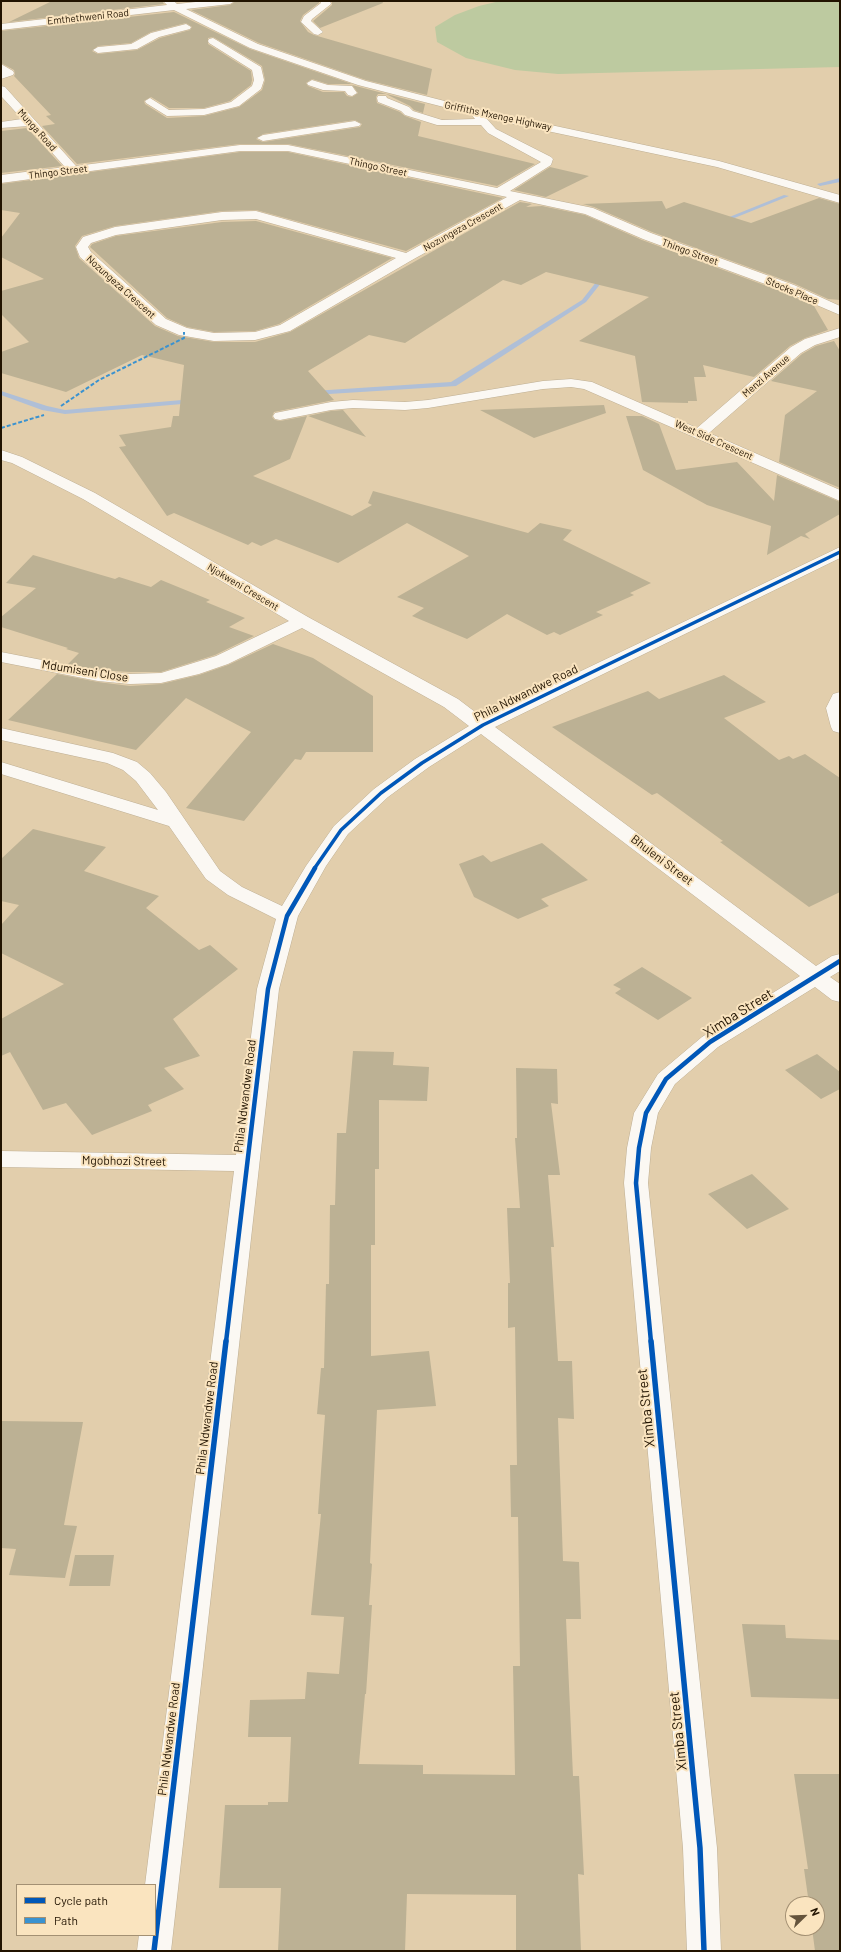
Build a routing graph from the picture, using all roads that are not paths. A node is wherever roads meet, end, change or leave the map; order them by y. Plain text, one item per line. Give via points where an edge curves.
1 (230, 1) edge
2 (239, 1) edge
3 (325, 1) edge
4 (126, 3) dead end
5 (171, 4) edge
6 (148, 10) junction
7 (225, 10) dead end
8 (198, 18) junction
9 (1, 27) edge
10 (186, 27) junction
11 (318, 32) dead end
12 (98, 50) dead end
13 (1, 67) edge
14 (1, 76) edge
15 (312, 83) dead end
16 (1, 89) edge
17 (150, 101) dead end
18 (476, 112) junction
19 (30, 122) junction
20 (484, 122) junction
21 (355, 124) dead end
22 (1, 126) edge
23 (291, 148) junction
24 (74, 170) junction
25 (1, 179) edge
26 (499, 192) junction
27 (518, 196) junction
28 (840, 199) edge
29 (407, 257) junction
30 (744, 272) joint
31 (840, 311) edge
32 (840, 332) edge
33 (280, 416) dead end
34 (700, 433) junction
35 (1, 455) edge
36 (840, 496) edge
37 (840, 552) edge
38 (302, 621) junction
39 (1, 657) edge
40 (840, 698) edge
41 (483, 725) junction
42 (840, 727) edge
43 (1, 734) edge
44 (1, 768) edge
45 (175, 821) junction
46 (287, 916) junction
47 (840, 961) edge
48 (816, 977) junction
49 (840, 995) edge
50 (1, 1159) edge
51 (247, 1163) junction
52 (156, 1934) edge
53 (156, 1936) edge
54 (154, 1951) edge
55 (704, 1951) edge

1 - 5 street, Emthethweni Road
2 - 7 street
3 - 11 street via 326,4 312,13 306,22
4 - 6 street
5 - 6 street, Emthethweni Road
5 - 8 street, Griffiths Mxenge Highway
6 - 9 street, Emthethweni Road
8 - 10 street via 188,22
8 - 18 street, Griffiths Mxenge Highway via 218,25 254,46 310,66 362,83
10 - 12 street via 155,35 133,47
10 - 17 street via 238,55 257,69 257,87 235,104 204,112 167,113
13 - 14 street via 9,73
15 - 20 street via 327,88 348,88 351,90 350,93 364,96 382,96 382,100 409,113 441,123
16 - 19 street, Munga Road
18 - 20 street
18 - 28 street, Griffiths Mxenge Highway via 712,163
19 - 22 street
19 - 24 street, Munga Road
20 - 26 street via 492,131 547,159 547,163
21 - 23 street via 260,138
23 - 24 street, Thingo Street via 240,148
23 - 26 street, Thingo Street
24 - 25 street, Thingo Street
26 - 27 street, Thingo Street
27 - 29 street, Nozungeza Crescent
27 - 30 street, Thingo Street via 589,211 647,236
29 - 29 street, Nozungeza Crescent via 285,328 255,336 214,337 184,332 161,322 85,254 82,247 87,240 115,231 222,216 256,215
30 - 31 street, Stocks Place via 789,288
32 - 34 street, Menzi Avenue via 810,342 796,350
33 - 34 street, West Side Crescent via 352,404 428,404 555,383 587,385
34 - 36 street, West Side Crescent
35 - 38 street, Njokweni Crescent via 17,460 89,496
37 - 41 street, Phila Ndwandwe Road
38 - 39 street, Mdumiseni Close via 222,660 161,678 98,676
38 - 41 street, Njokweni Crescent via 451,702
40 - 42 street via 835,708
41 - 46 street, Phila Ndwandwe Road via 416,767 381,793 341,830 316,866
41 - 48 street, Bhuleni Street
43 - 45 street via 130,766 147,781
44 - 45 street
45 - 46 street via 213,875 235,891
46 - 51 street, Phila Ndwandwe Road via 268,989
47 - 48 street, Ximba Street
48 - 49 street, Bhuleni Street
48 - 55 street, Ximba Street via 710,1042 666,1079 646,1113 639,1148 636,1183 700,1848
50 - 51 street, Mgobhozi Street
51 - 52 street, Phila Ndwandwe Road
53 - 54 street, Phila Ndwandwe Road

